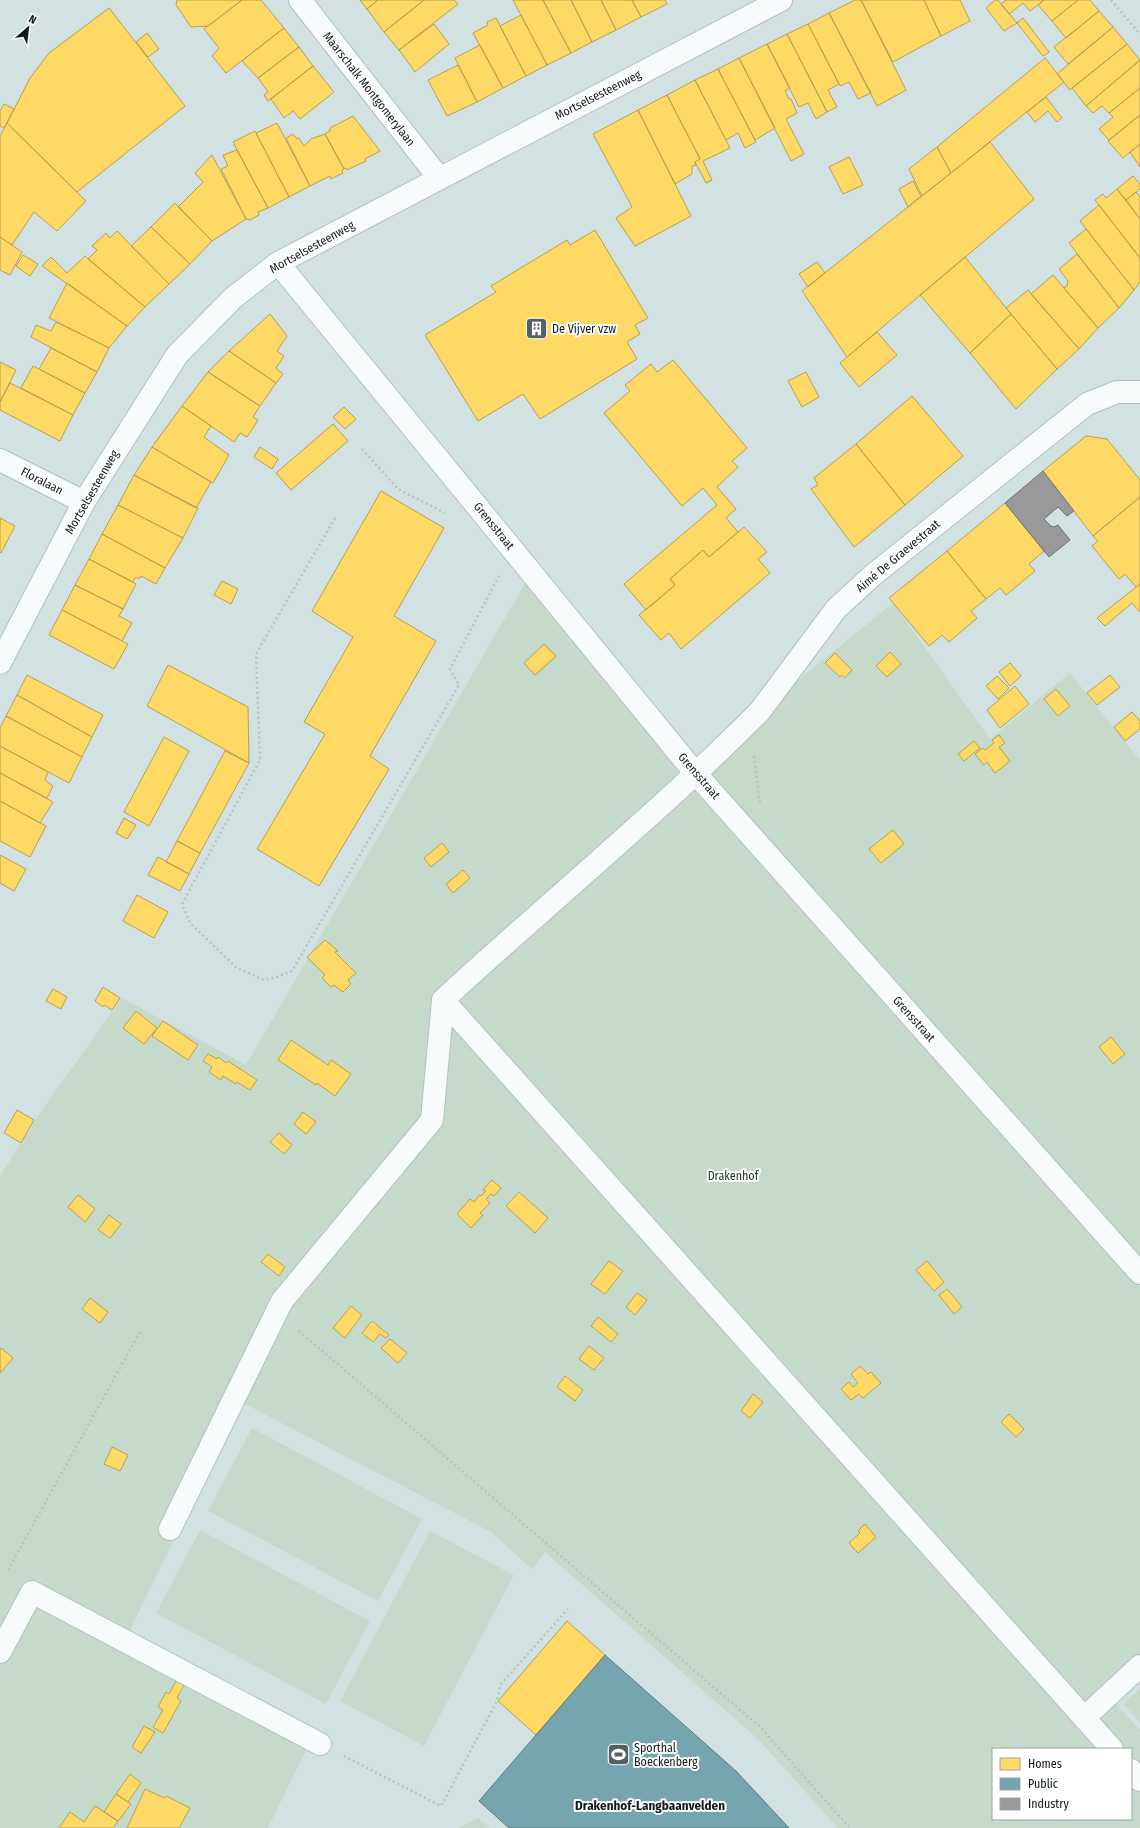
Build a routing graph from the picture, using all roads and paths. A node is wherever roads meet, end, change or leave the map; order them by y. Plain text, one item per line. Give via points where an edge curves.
1 (300, 0) edge
2 (781, 0) edge
3 (1111, 0) edge
4 (1140, 34) edge
5 (439, 178) junction
6 (278, 263) junction
7 (1140, 392) edge
8 (362, 449) dead end
9 (0, 460) edge
10 (84, 502) junction
11 (451, 516) dead end
12 (335, 518) dead end
13 (500, 574) dead end
14 (0, 663) edge
15 (749, 722) junction
16 (696, 774) junction
17 (761, 808) dead end
18 (443, 1000) junction
19 (1140, 1273) edge
20 (277, 1312) junction
21 (141, 1330) dead end
22 (170, 1529) dead end
23 (8, 1570) dead end
24 (568, 1609) dead end
25 (0, 1652) edge
26 (1140, 1666) edge
27 (1084, 1718) junction
28 (320, 1744) joint
29 (1111, 1748) edge
30 (1132, 1771) edge
31 (1140, 1780) edge
32 (850, 1828) edge

1 - 5 street, Maarschalk Montgomerylaan
2 - 5 street, Mortselsesteenweg
3 - 4 path
5 - 6 street, Mortselsesteenweg
6 - 10 street, Mortselsesteenweg via 232,298 176,355
6 - 16 street, Grensstraat
7 - 15 street, Aimé De Graevestraat via 1116,392 1087,404 873,575 836,609 760,711
8 - 11 path via 398,489
9 - 10 street, Floralaan
10 - 14 street, Mortselsesteenweg
12 - 13 path via 256,654 260,760 182,904 190,923 237,968 264,980 292,971 459,685 450,669
15 - 16 street, Aimé De Graevestraat
15 - 17 path
16 - 18 street, Aimé De Graevestraat
16 - 19 street, Grensstraat
18 - 20 street via 432,1120 282,1301
18 - 27 street
20 - 22 street
20 - 32 path via 760,1727
21 - 23 path
24 - 28 path via 501,1684 496,1703 441,1806
25 - 28 street via 32,1592
26 - 27 street
27 - 29 street
30 - 31 street

